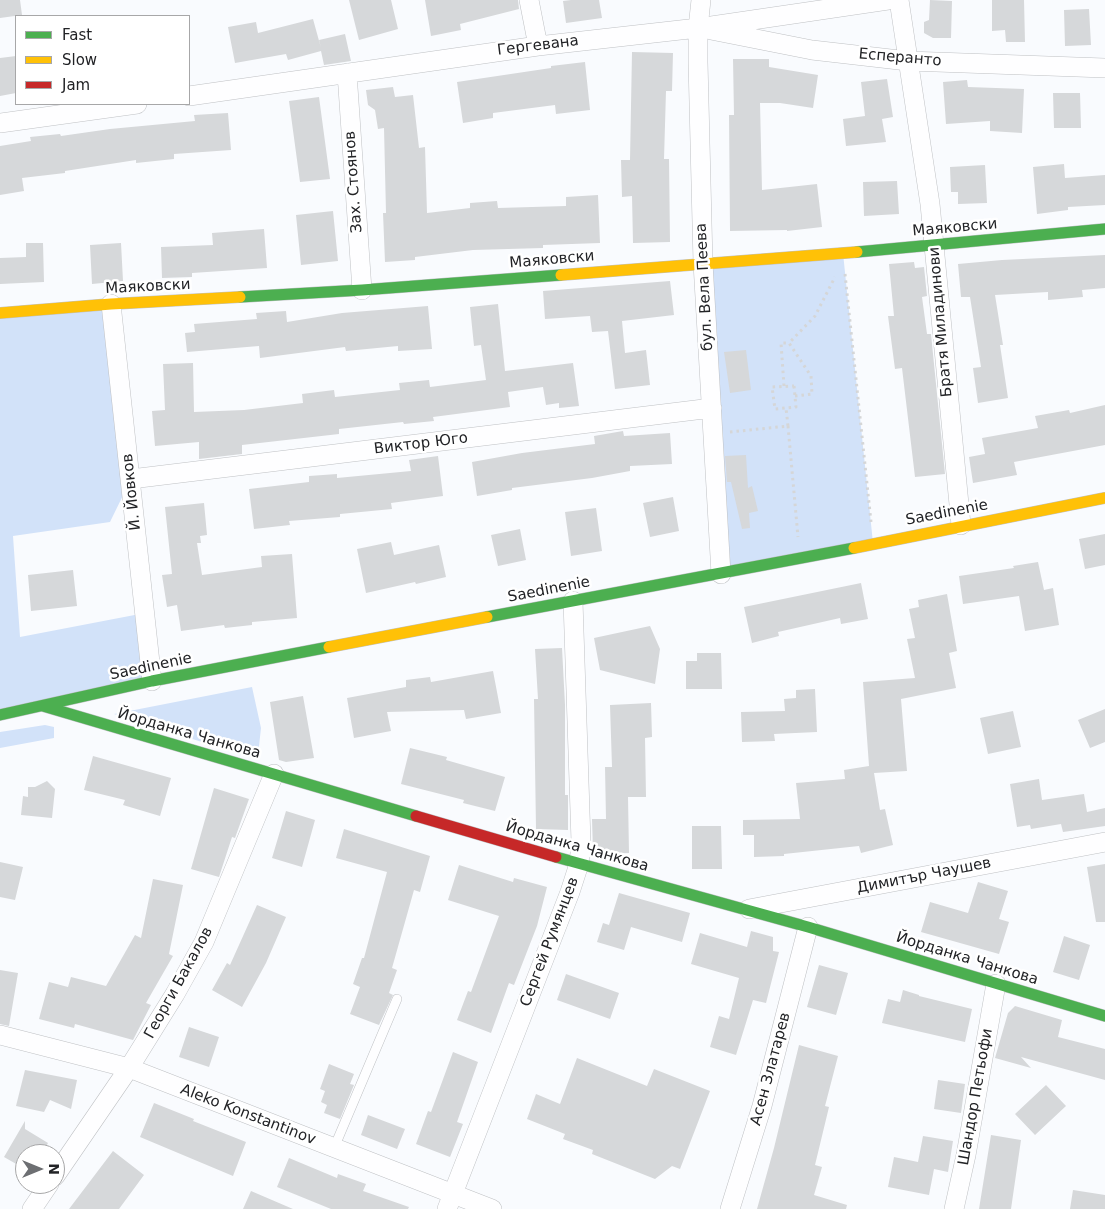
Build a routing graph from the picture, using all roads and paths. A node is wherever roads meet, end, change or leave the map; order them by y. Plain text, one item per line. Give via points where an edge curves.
1 (529, 0) edge
2 (701, 0) edge
3 (888, 0) edge
4 (899, 0) edge
5 (698, 28) junction
6 (538, 46) junction
7 (908, 61) junction
8 (1105, 68) edge
9 (347, 74) junction
10 (190, 96) edge
11 (130, 105) edge
12 (0, 124) edge
13 (1105, 229) edge
14 (934, 245) junction
15 (843, 253) junction
16 (702, 263) junction
17 (362, 290) junction
18 (111, 304) junction
19 (0, 313) edge
20 (789, 343) junction
21 (784, 386) junction
22 (794, 396) junction
23 (712, 408) junction
24 (786, 408) junction
25 (788, 426) junction
26 (713, 434) junction
27 (131, 479) junction
28 (1105, 498) edge
29 (961, 525) junction
30 (874, 543) junction
31 (799, 558) junction
32 (721, 574) junction
33 (573, 601) junction
34 (152, 681) junction
35 (42, 706) junction
36 (0, 715) edge
37 (274, 774) junction
38 (1105, 842) edge
39 (578, 864) junction
40 (743, 910) junction
41 (808, 927) junction
42 (996, 984) junction
43 (397, 999) dead end
44 (1105, 1016) edge
45 (0, 1035) edge
46 (129, 1068) junction
47 (334, 1148) junction
48 (65, 1161) edge
49 (43, 1194) edge
50 (450, 1202) edge
51 (32, 1209) edge
52 (492, 1209) edge
53 (730, 1209) edge
54 (954, 1209) edge

1 - 6 street
2 - 5 street, бул. Вела Пеева
3 - 5 street, Гергевана
4 - 7 street, Братя Миладинови
5 - 6 street, Гергевана
5 - 7 street, Есперанто via 812,50
5 - 16 street, бул. Вела Пеева
6 - 9 street, Гергевана
7 - 8 street, Есперанто
7 - 14 street, Братя Миладинови
9 - 10 street, Гергевана
9 - 17 street, Зах. Стоянов
11 - 12 street
13 - 14 street, Маяковски
14 - 15 street, Маяковски
14 - 29 street, Братя Миладинови
15 - 16 street, Маяковски
15 - 20 path via 815,316
15 - 30 path
16 - 17 street, Маяковски
16 - 23 street, бул. Вела Пеева
17 - 18 street, Маяковски
18 - 19 street, Маяковски
18 - 27 street, Й. Йовков
20 - 21 path via 781,343
20 - 22 path via 810,376 812,394
21 - 22 path via 794,386
21 - 24 path via 772,387 775,409
22 - 24 path via 796,407
23 - 26 street, бул. Вела Пеева
23 - 27 street, Виктор Юго
24 - 25 path
25 - 26 path
25 - 31 path
26 - 32 street, бул. Вела Пеева
27 - 34 street, Й. Йовков
28 - 29 street, Saedinenie
29 - 30 street, Saedinenie
30 - 31 street, Saedinenie
31 - 32 street, Saedinenie
32 - 33 street, Saedinenie
33 - 34 street, Saedinenie
33 - 39 street, Сергей Румянцев via 582,842
34 - 35 street, Saedinenie
35 - 36 street, Saedinenie
35 - 37 street, Йорданка Чанкова
37 - 39 street, Йорданка Чанкова
37 - 46 street, Георги Бакалов via 204,942
38 - 40 street, Димитър Чаушев
39 - 40 street, Йорданка Чанкова
39 - 50 street, Сергей Румянцев
40 - 41 street, Йорданка Чанкова
41 - 42 street, Йорданка Чанкова
41 - 53 street, Асен Златарев via 762,1106
42 - 44 street, Йорданка Чанкова
42 - 54 street, Шандор Петьофи
43 - 47 lane
45 - 46 street, Aleko Konstantinov
46 - 47 street, Aleko Konstantinov
46 - 48 street, Георги Бакалов
47 - 50 street, Aleko Konstantinov
49 - 51 street
50 - 52 street, Aleko Konstantinov

